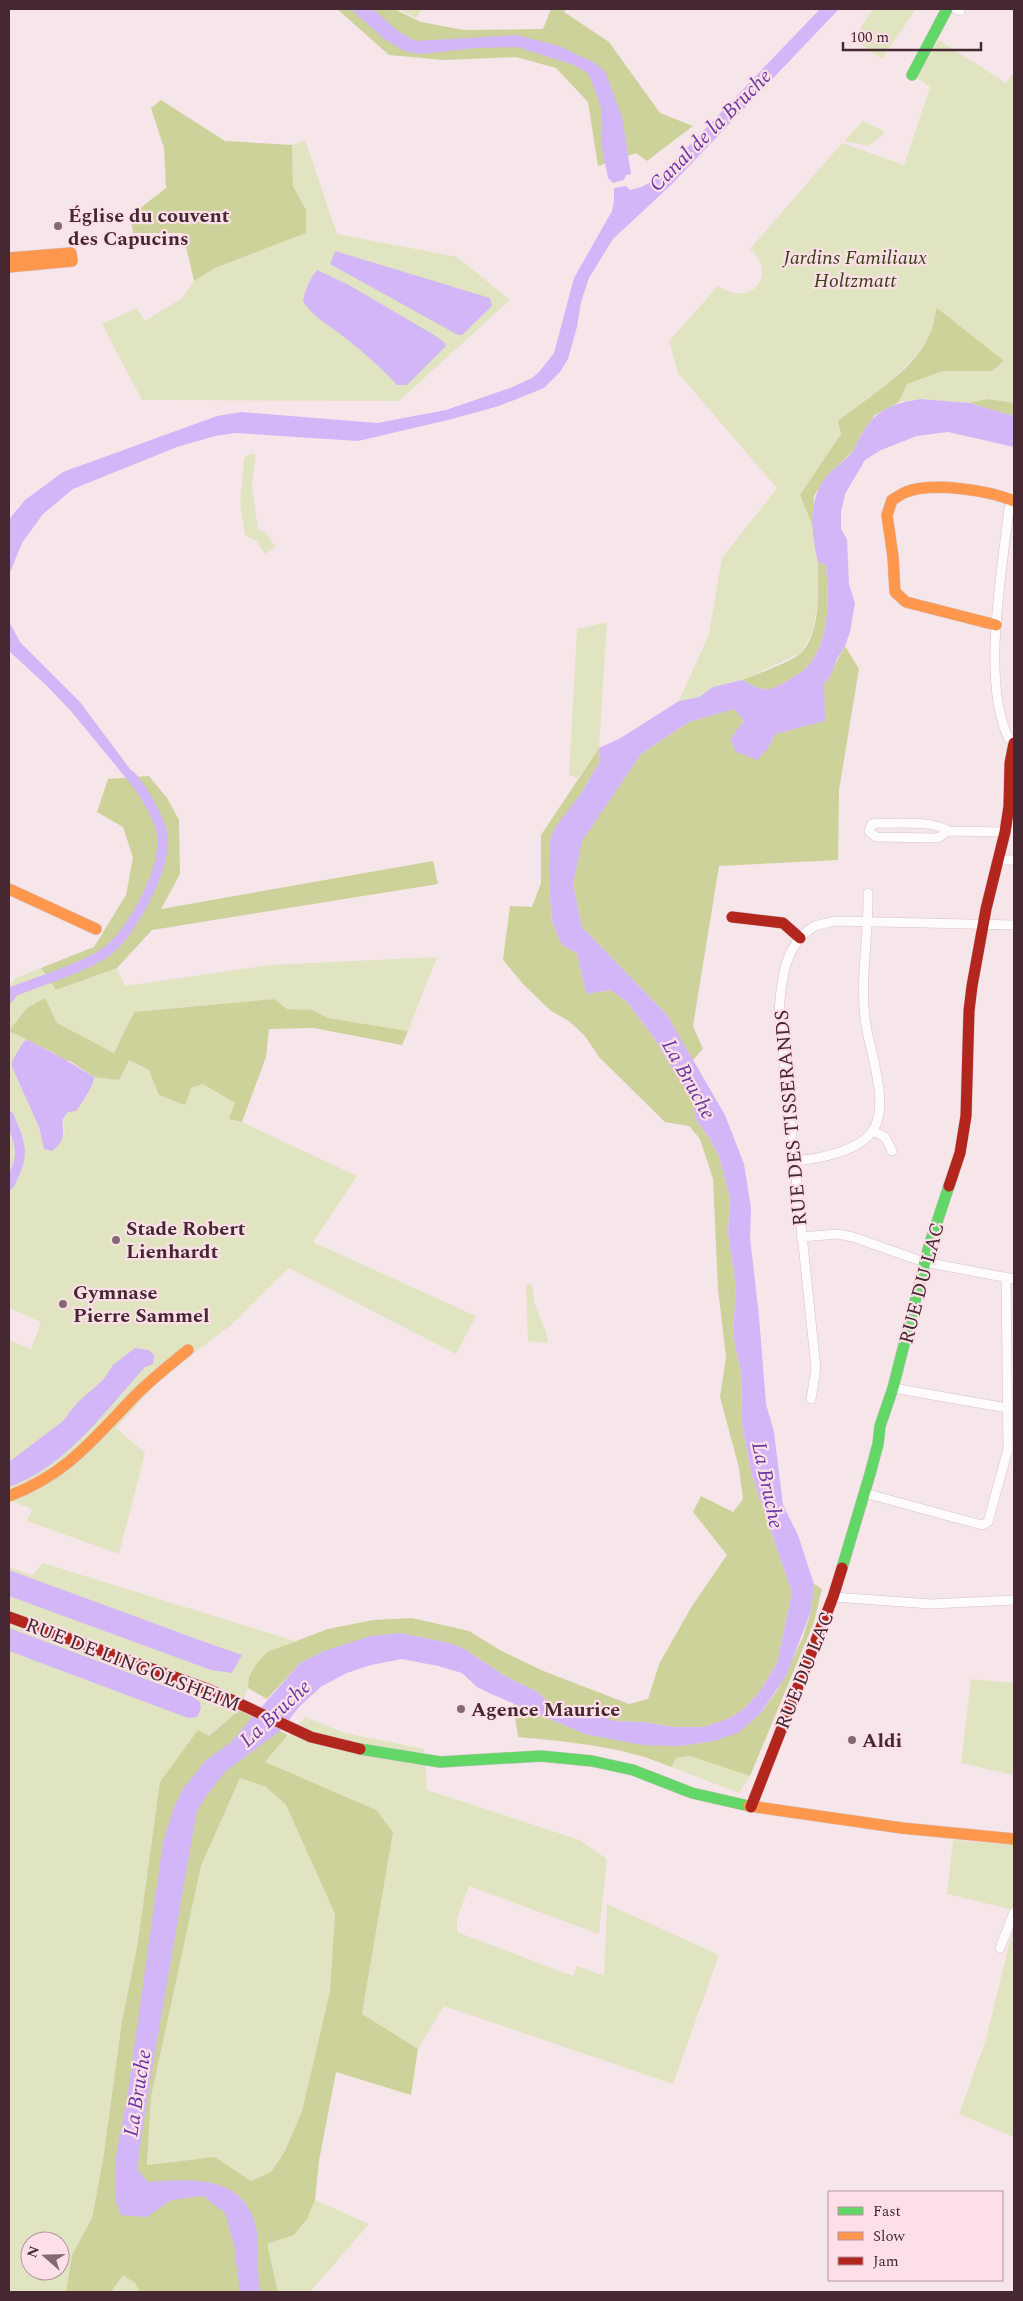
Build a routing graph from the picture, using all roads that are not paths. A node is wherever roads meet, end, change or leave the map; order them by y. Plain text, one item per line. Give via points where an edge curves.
1 (948, 9) edge
2 (912, 74) dead end
3 (9, 258) edge
4 (9, 267) edge
5 (1014, 501) edge
6 (996, 625) junction
7 (1014, 742) edge
8 (948, 831) junction
9 (1005, 832) junction
10 (998, 860) junction
11 (1014, 860) edge
12 (9, 889) edge
13 (868, 893) dead end
14 (732, 917) dead end
15 (869, 921) junction
16 (983, 923) junction
17 (1014, 925) edge
18 (96, 929) dead end
19 (800, 938) junction
20 (873, 1131) junction
21 (892, 1151) dead end
22 (794, 1161) junction
23 (801, 1237) junction
24 (924, 1262) junction
25 (1010, 1278) edge
26 (188, 1350) dead end
27 (1010, 1366) edge
28 (893, 1388) junction
29 (811, 1399) dead end
30 (1007, 1408) junction
31 (864, 1493) junction
32 (9, 1496) edge
33 (833, 1597) junction
34 (1014, 1600) edge
35 (9, 1617) edge
36 (751, 1807) junction
37 (1014, 1839) edge
38 (1014, 1912) edge
39 (1000, 1948) dead end

1 - 2 street
3 - 4 street via 70,253 72,261
5 - 6 street via 1009,510
5 - 6 street via 1000,495 945,487 906,492 892,500 887,515 895,592 906,602
6 - 7 street via 995,663 1001,717 1009,739
7 - 9 street, RUE DU LAC
8 - 8 street via 934,838 876,836 869,831 872,824 878,823 932,825
8 - 9 street
9 - 10 street, RUE DU LAC
10 - 11 street
10 - 16 street, RUE DU LAC
12 - 18 street
13 - 15 street
14 - 19 street via 783,923
15 - 16 street, RUE DES TISSERANDS
15 - 19 street, RUE DES TISSERANDS via 834,921 815,926
15 - 20 street via 864,978 865,1018 880,1103
16 - 17 street, RUE DES TISSERANDS
16 - 24 street, RUE DU LAC via 969,1011 964,1130 952,1180
19 - 22 street, RUE DES TISSERANDS via 784,971 779,1013
20 - 21 street via 885,1137
20 - 22 street via 864,1140 834,1154
22 - 23 street, RUE DES TISSERANDS
23 - 24 street via 838,1234 853,1237
23 - 29 street, RUE DES TISSERANDS via 816,1369
24 - 25 street
24 - 28 street, RUE DU LAC
25 - 27 street
26 - 32 street via 147,1384 106,1429 58,1472
27 - 30 street
28 - 30 street
28 - 31 street, RUE DU LAC
30 - 31 street via 1008,1449 988,1522 982,1525
31 - 33 street, RUE DU LAC
33 - 34 street via 931,1604
33 - 36 street, RUE DU LAC
35 - 36 street, RUE DE LINGOLSHEIM via 172,1676 334,1744 426,1761 542,1756 598,1762 633,1770 700,1795
36 - 37 street, RUE DE LINGOLSHEIM
38 - 39 street

